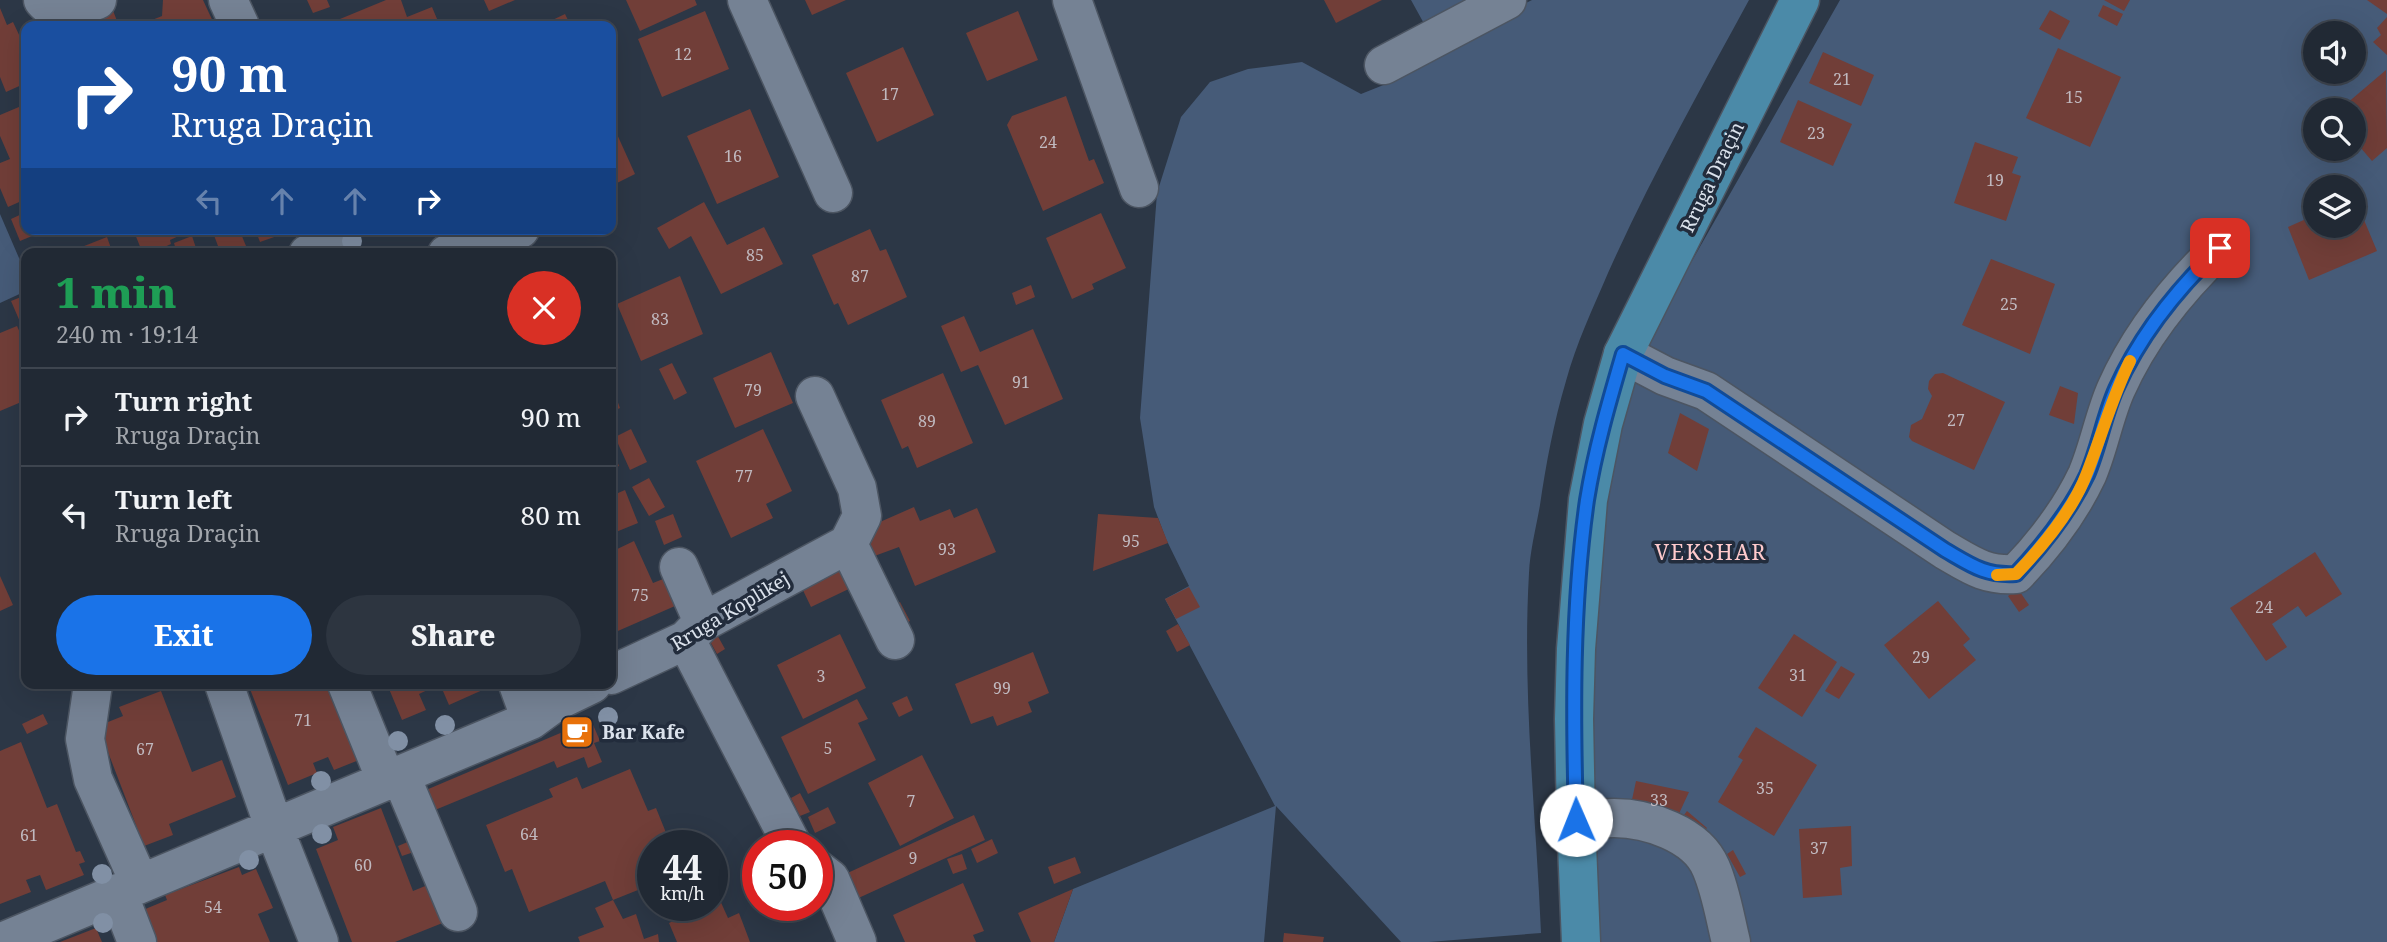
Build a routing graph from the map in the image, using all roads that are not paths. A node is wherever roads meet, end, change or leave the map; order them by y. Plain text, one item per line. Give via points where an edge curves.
1 (43, 0) edge
2 (97, 0) edge
3 (747, 0) edge
4 (1072, 0) edge
5 (1507, 0) edge
6 (1800, 0) edge
7 (1384, 65) dead end
8 (1139, 188) dead end
9 (833, 193) dead end
10 (497, 235) edge
11 (462, 248) edge
12 (2220, 248) dead end
13 (1623, 354) junction
14 (816, 396) dead end
15 (848, 544) junction
16 (679, 567) dead end
17 (694, 631) junction
18 (895, 640) dead end
19 (616, 672) edge
20 (92, 689) edge
21 (226, 689) edge
22 (349, 689) edge
23 (520, 689) edge
24 (582, 689) edge
25 (531, 720) junction
26 (393, 777) junction
27 (1576, 820) junction
28 (276, 827) junction
29 (785, 830) edge
30 (833, 886) edge
31 (129, 889) junction
32 (458, 912) dead end
33 (2, 942) edge
34 (137, 942) edge
35 (319, 942) edge
36 (857, 942) edge
37 (1581, 942) edge
38 (1731, 942) edge

1 - 2 street via 62,12
3 - 9 street
4 - 8 street
5 - 7 street
6 - 13 main road, Rruga Draçin
10 - 11 street
12 - 13 street via 2193,274 2136,349 2115,390 2087,475 2040,549 2016,574 1994,575 1957,556 1706,391
13 - 27 main road, Rruga Draçin via 1587,500 1576,649
14 - 15 street via 857,488 862,516
15 - 17 street, Rruga Koplikej
15 - 18 street
16 - 17 street
17 - 19 street, Rruga Koplikej
17 - 29 street
20 - 31 street via 85,739 93,779
21 - 28 street
22 - 26 street
23 - 25 street
24 - 25 street
25 - 26 street
26 - 28 street
26 - 32 street
27 - 37 main road, Rruga Draçin
27 - 38 street via 1616,818 1646,823 1695,847 1710,866
28 - 31 street
28 - 35 street
30 - 36 street
31 - 33 street
31 - 34 street

